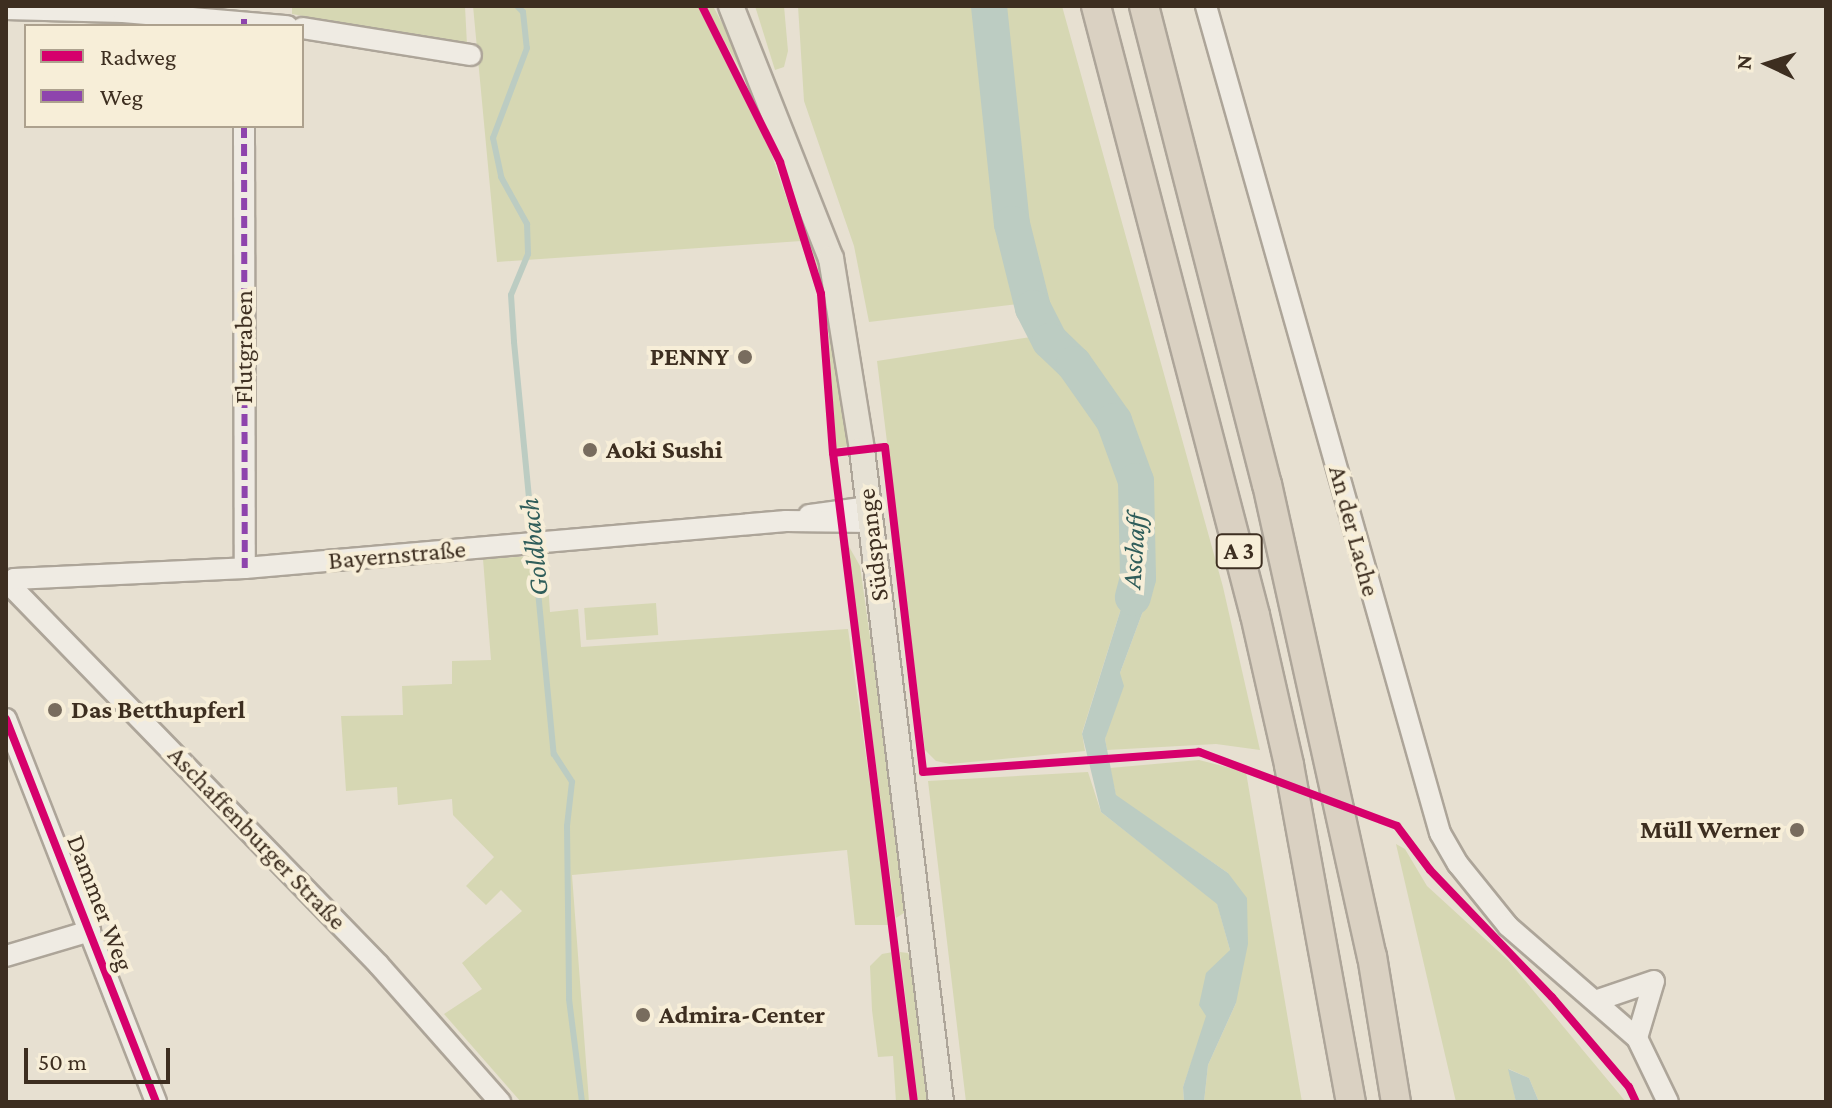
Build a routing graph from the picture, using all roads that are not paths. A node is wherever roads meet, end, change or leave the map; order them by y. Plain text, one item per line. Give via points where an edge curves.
1 (731, 6) edge
2 (1096, 6) edge
3 (1144, 6) edge
4 (1206, 6) edge
5 (6, 9) edge
6 (244, 23) edge
7 (304, 28) edge
8 (471, 55) dead end
9 (244, 128) edge
10 (870, 515) junction
11 (245, 568) junction
12 (7, 583) edge
13 (6, 719) edge
14 (90, 931) junction
15 (6, 956) edge
16 (1372, 956) junction
17 (1598, 1000) junction
18 (1637, 1038) junction
19 (156, 1102) edge
20 (500, 1102) edge
21 (941, 1102) edge
22 (1351, 1102) edge
23 (1396, 1102) edge
24 (1414, 1102) edge
25 (1668, 1102) edge

1 - 10 main road, Südspange via 831,258
2 - 22 highway, A 3 via 1255,615 1289,765
3 - 16 highway, A 3 via 1267,484
4 - 17 street, An der Lache via 1440,833 1480,895 1508,926
5 - 6 street
7 - 8 street
9 - 11 street, Flutgraben
10 - 11 street, Bayernstraße
10 - 21 main road, Südspange
11 - 12 street, Bayernstraße
12 - 20 street, Aschaffenburger Straße via 379,965
13 - 14 street, Dammer Weg
14 - 15 street
14 - 19 street, Dammer Weg
16 - 23 highway, A 3
16 - 24 highway
17 - 18 street, An der Lache
17 - 18 street via 1654,981
18 - 25 street, An der Lache

